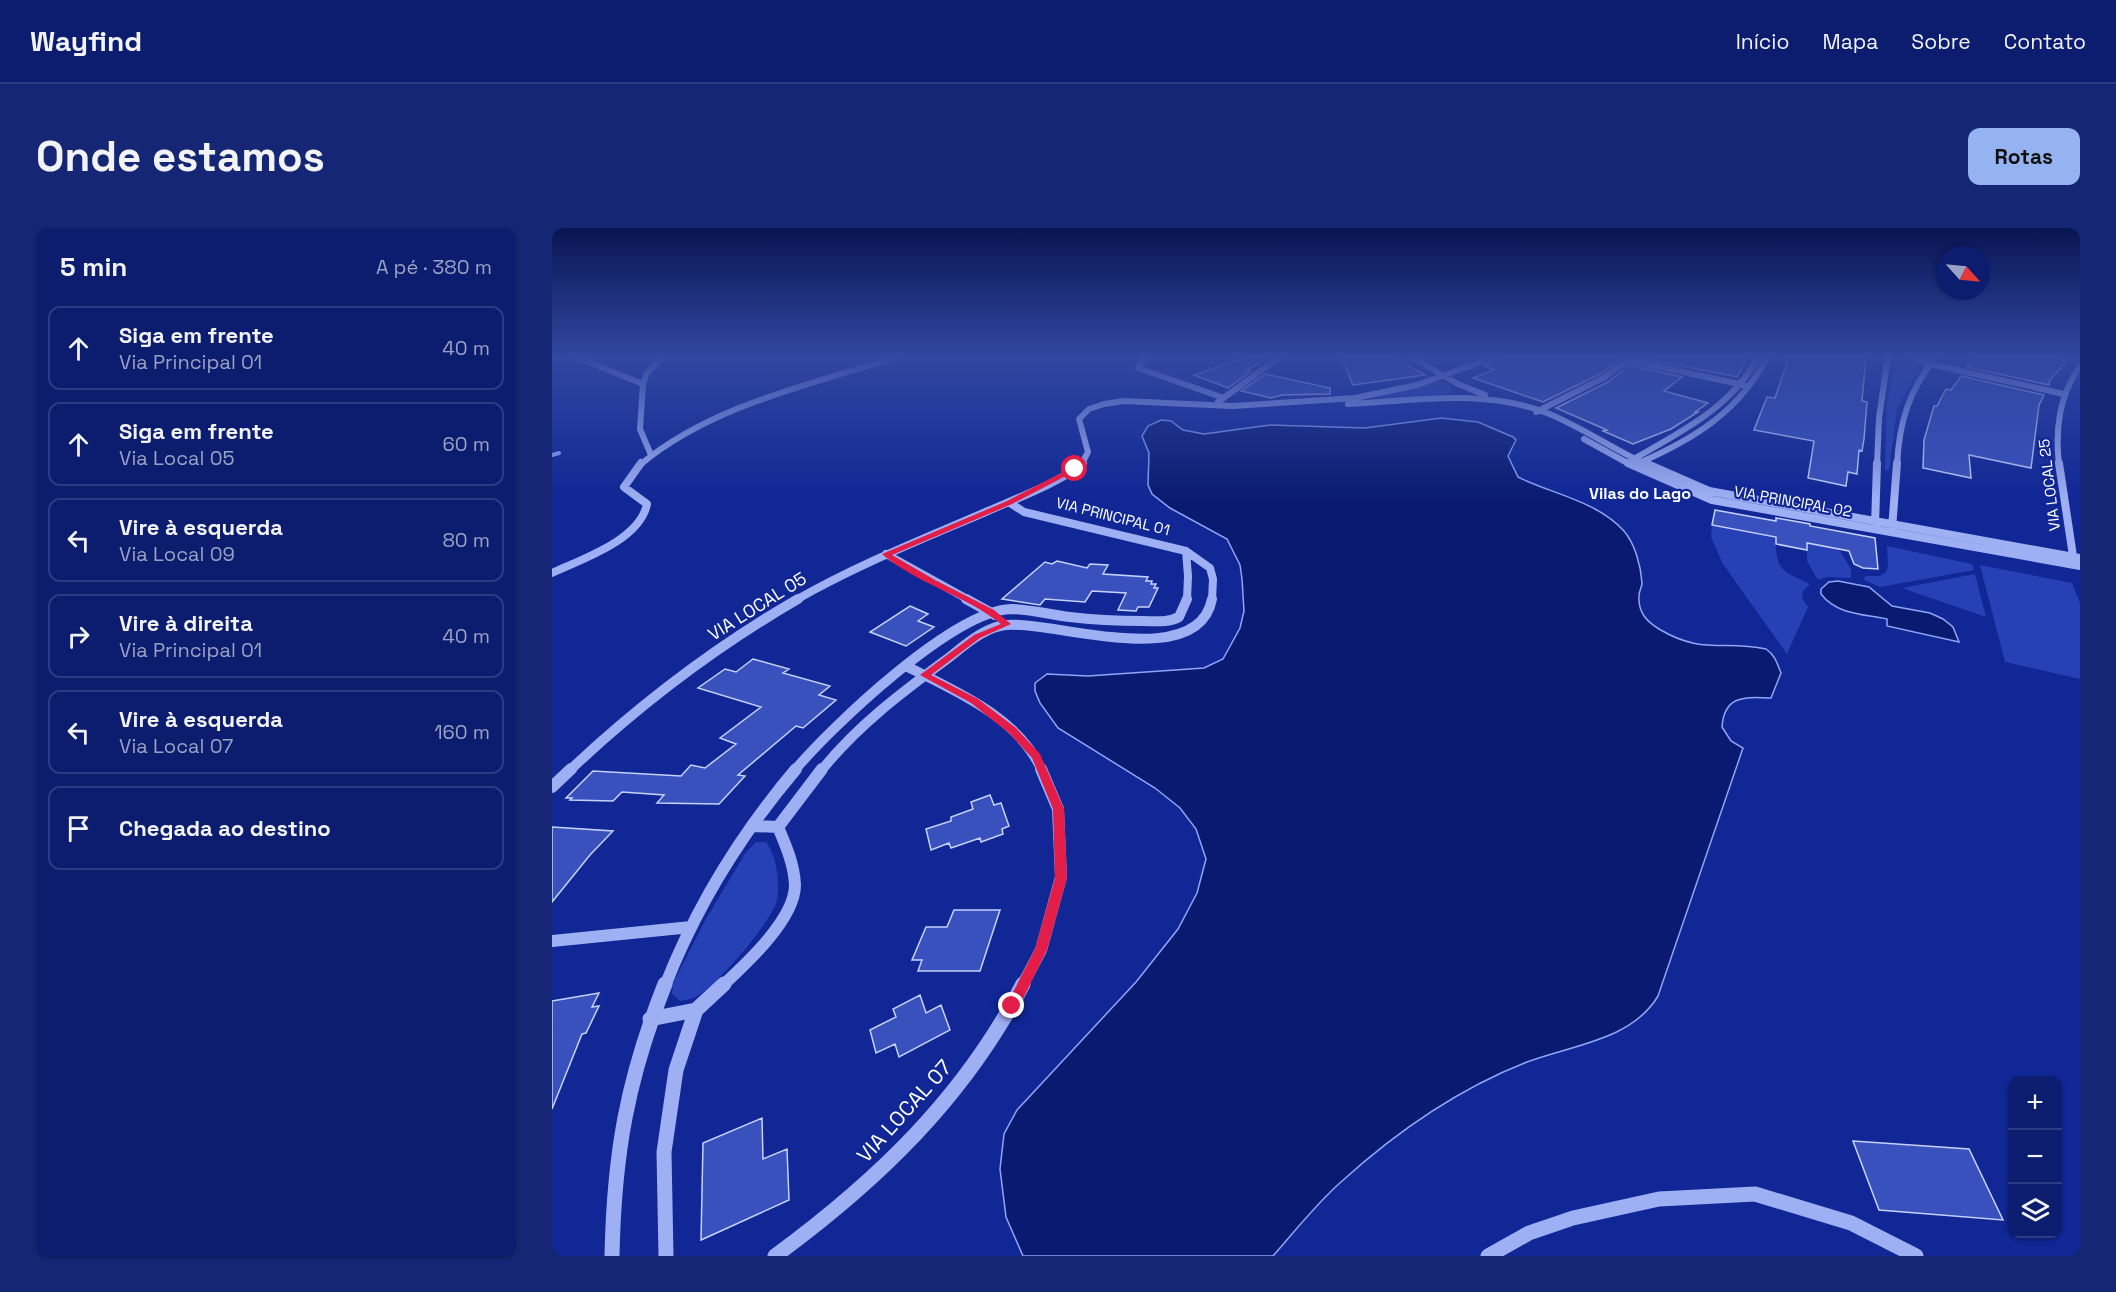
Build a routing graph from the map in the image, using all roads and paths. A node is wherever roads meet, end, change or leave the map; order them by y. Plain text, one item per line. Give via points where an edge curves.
1 (642, 404) edge
2 (752, 404) edge
3 (1106, 404) edge
4 (1203, 404) edge
5 (1255, 404) edge
6 (1354, 404) edge
7 (1521, 404) edge
8 (1551, 404) edge
9 (1723, 404) edge
10 (1735, 404) edge
11 (1881, 404) edge
12 (1908, 404) edge
13 (2062, 404) edge
14 (1214, 405) joint
15 (1226, 406) junction
16 (1537, 411) junction
17 (651, 455) junction
18 (1634, 462) junction
19 (1878, 472) junction
20 (1896, 476) junction
21 (1010, 502) junction
22 (1875, 525) junction
23 (1892, 528) junction
24 (1186, 551) junction
25 (886, 554) junction
26 (2076, 557) edge
27 (2078, 566) edge
28 (552, 573) edge
29 (991, 612) junction
30 (1164, 621) junction
31 (1007, 624) junction
32 (1169, 636) junction
33 (906, 666) junction
34 (924, 675) junction
35 (552, 787) edge
36 (753, 826) junction
37 (778, 826) junction
38 (691, 927) junction
39 (552, 941) edge
40 (696, 1010) junction
41 (650, 1019) junction
42 (612, 1256) edge
43 (666, 1256) edge
44 (775, 1256) edge
45 (1488, 1256) edge
46 (1916, 1256) edge

1 - 17 street via 640,441
2 - 17 street via 693,430
3 - 21 street, VIA PRINCIPAL 01 via 1088,409 1080,419 1089,450 1084,462
4 - 14 street, VIA PRINCIPAL 01
5 - 15 street, VIA PRINCIPAL 01
6 - 15 street, VIA PRINCIPAL 02 via 1261,409
7 - 16 street, VIA PRINCIPAL 02
8 - 16 street
9 - 18 street
10 - 18 street via 1682,440
11 - 19 street
12 - 20 street via 1899,430
13 - 26 street, VIA LOCAL 25 via 2056,431 2060,479
14 - 15 street, VIA PRINCIPAL 01
16 - 18 street, VIA PRINCIPAL 02
17 - 28 street via 636,467 624,487 647,504 644,518 620,538
18 - 22 street, VIA PRINCIPAL 02 via 1712,500
19 - 20 street
19 - 22 street
20 - 23 street
21 - 24 street, VIA PRINCIPAL 01 via 1024,512
21 - 25 street, VIA LOCAL 05
22 - 23 street, VIA PRINCIPAL 02
23 - 26 street, VIA PRINCIPAL 02
23 - 27 street, VIA PRINCIPAL 02
24 - 30 street, VIA PRINCIPAL 01 via 1188,592 1182,614
24 - 32 street, VIA PRINCIPAL 01 via 1213,570 1212,603 1195,626
25 - 29 street
25 - 35 street, VIA LOCAL 05 via 814,589 727,644 627,718
26 - 27 street, VIA LOCAL 25
29 - 30 street
29 - 31 street
29 - 33 street
30 - 32 street
31 - 32 street, VIA PRINCIPAL 01 via 1138,639
31 - 34 street, VIA PRINCIPAL 01 via 977,637
33 - 34 street
33 - 36 street via 876,688 823,739
34 - 37 street, VIA PRINCIPAL 01 via 855,733
34 - 44 street, VIA LOCAL 07 via 974,701 1012,730 1036,757 1058,809 1061,878 1041,950 1012,1006 957,1089 896,1156 831,1215
36 - 37 street
36 - 38 street via 714,883
37 - 40 street via 793,865 795,888 788,910 772,934
38 - 39 street
38 - 41 street
40 - 41 street
40 - 43 street via 676,1070 664,1152
41 - 42 street via 631,1082 614,1175
45 - 46 street via 1528,1233 1573,1218 1659,1199 1755,1194 1851,1223

